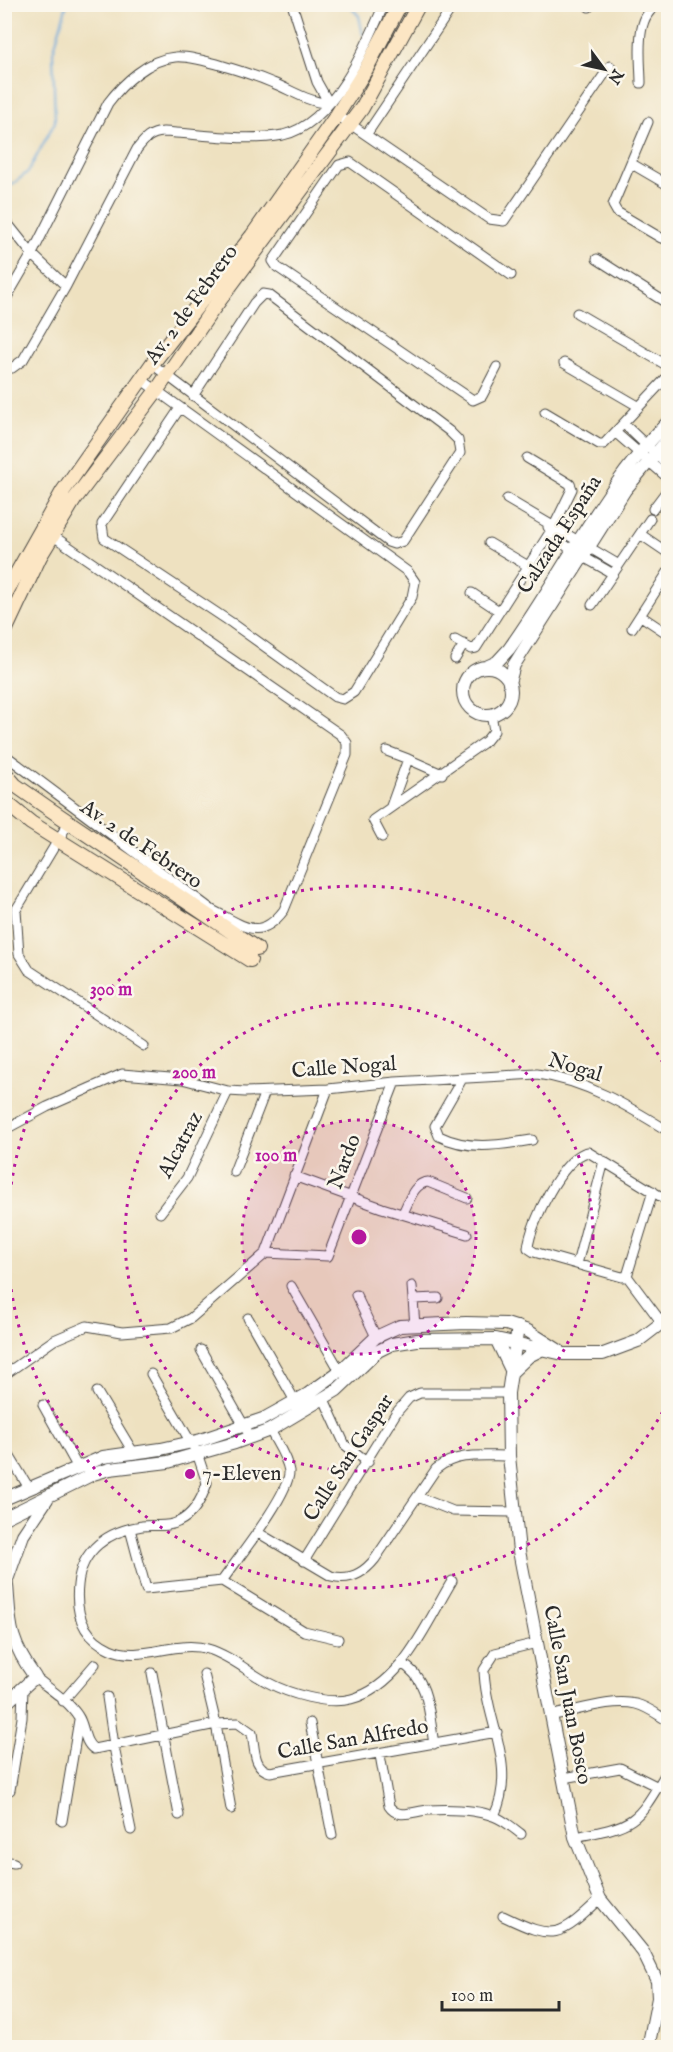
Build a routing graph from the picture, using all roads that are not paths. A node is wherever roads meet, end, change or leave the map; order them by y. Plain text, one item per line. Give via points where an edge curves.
1 (292, 4) edge
2 (384, 4) edge
3 (400, 4) edge
4 (419, 4) edge
5 (454, 4) edge
6 (660, 4) edge
7 (610, 66) dead end
8 (641, 83) dead end
9 (337, 115) junction
10 (648, 122) dead end
11 (350, 124) junction
12 (366, 135) junction
13 (632, 164) junction
14 (668, 184) edge
15 (4, 219) edge
16 (669, 236) edge
17 (257, 240) junction
18 (32, 254) junction
19 (276, 254) junction
20 (597, 259) dead end
21 (511, 276) dead end
22 (66, 286) junction
23 (4, 302) edge
24 (669, 304) edge
25 (577, 313) dead end
26 (564, 363) dead end
27 (152, 364) junction
28 (669, 366) edge
29 (4, 367) edge
30 (497, 367) dead end
31 (167, 375) junction
32 (669, 376) edge
33 (142, 380) junction
34 (158, 390) junction
35 (193, 396) junction
36 (638, 406) junction
37 (180, 408) junction
38 (545, 412) dead end
39 (669, 422) edge
40 (624, 424) junction
41 (616, 433) junction
42 (669, 439) edge
43 (647, 453) junction
44 (527, 458) dead end
45 (669, 466) edge
46 (669, 478) edge
47 (669, 489) edge
48 (507, 499) dead end
49 (551, 527) junction
50 (48, 532) junction
51 (640, 534) junction
52 (489, 543) dead end
53 (580, 548) junction
54 (669, 553) edge
55 (619, 565) junction
56 (528, 566) junction
57 (669, 573) edge
58 (613, 574) junction
59 (472, 593) dead end
60 (4, 596) edge
61 (592, 605) dead end
62 (499, 611) junction
63 (640, 616) junction
64 (632, 628) dead end
65 (4, 633) edge
66 (669, 634) edge
67 (526, 635) junction
68 (454, 659) dead end
69 (486, 667) junction
70 (510, 682) junction
71 (491, 714) junction
72 (387, 751) dead end
73 (9, 758) dead end
74 (408, 759) junction
75 (4, 772) edge
76 (442, 774) junction
77 (4, 801) edge
78 (391, 806) junction
79 (369, 810) dead end
80 (373, 820) junction
81 (69, 822) junction
82 (382, 837) dead end
83 (59, 841) junction
84 (144, 1046) dead end
85 (462, 1079) junction
86 (395, 1082) junction
87 (328, 1089) junction
88 (228, 1091) junction
89 (265, 1092) junction
90 (4, 1130) edge
91 (669, 1131) edge
92 (532, 1140) dead end
93 (604, 1161) junction
94 (234, 1172) dead end
95 (294, 1176) junction
96 (653, 1191) junction
97 (351, 1197) junction
98 (467, 1198) dead end
99 (669, 1201) edge
100 (160, 1213) dead end
101 (403, 1213) junction
102 (467, 1234) dead end
103 (266, 1253) junction
104 (577, 1264) junction
105 (627, 1276) junction
106 (291, 1286) dead end
107 (412, 1286) dead end
108 (356, 1295) dead end
109 (438, 1298) dead end
110 (413, 1299) junction
111 (248, 1318) dead end
112 (665, 1321) edge
113 (415, 1326) junction
114 (518, 1327) junction
115 (376, 1337) junction
116 (496, 1339) junction
117 (515, 1341) junction
118 (546, 1346) junction
119 (201, 1350) dead end
120 (357, 1354) junction
121 (366, 1365) junction
122 (340, 1371) junction
123 (512, 1372) junction
124 (151, 1374) dead end
125 (4, 1375) edge
126 (97, 1392) dead end
127 (508, 1393) junction
128 (324, 1399) junction
129 (295, 1401) junction
130 (43, 1405) dead end
131 (244, 1425) junction
132 (270, 1430) junction
133 (250, 1438) junction
134 (4, 1447) edge
135 (194, 1448) junction
136 (133, 1452) junction
137 (509, 1456) junction
138 (368, 1462) junction
139 (77, 1466) junction
140 (29, 1488) junction
141 (48, 1497) junction
142 (418, 1497) junction
143 (4, 1499) edge
144 (513, 1512) junction
145 (4, 1518) edge
146 (130, 1529) junction
147 (257, 1532) junction
148 (304, 1561) junction
149 (4, 1562) edge
150 (6, 1578) edge
151 (222, 1581) junction
152 (452, 1581) dead end
153 (338, 1639) dead end
154 (537, 1643) junction
155 (402, 1663) junction
156 (94, 1664) dead end
157 (152, 1673) dead end
158 (204, 1674) dead end
159 (35, 1677) junction
160 (23, 1688) junction
161 (107, 1697) dead end
162 (63, 1701) junction
163 (4, 1705) edge
164 (553, 1716) junction
165 (79, 1717) junction
166 (669, 1721) edge
167 (310, 1723) dead end
168 (216, 1724) junction
169 (497, 1732) junction
170 (164, 1736) junction
171 (434, 1744) junction
172 (113, 1745) junction
173 (380, 1755) junction
174 (320, 1765) junction
175 (669, 1770) edge
176 (564, 1778) junction
177 (658, 1787) junction
178 (10, 1790) dead end
179 (231, 1809) dead end
180 (179, 1815) dead end
181 (494, 1816) junction
182 (62, 1821) dead end
183 (131, 1830) dead end
184 (521, 1834) dead end
185 (333, 1835) dead end
186 (575, 1837) junction
187 (600, 1899) junction
188 (503, 1916) dead end
189 (648, 2048) edge

1 - 18 street via 325,103 213,64 176,57 155,62 116,92 108,103
2 - 22 street via 369,39 326,108 302,126 283,135 232,137 163,132 146,137
3 - 9 main road, Av. 2 de Febrero
4 - 11 main road, Av. 2 de Febrero
5 - 12 street
6 - 8 street via 653,7 642,25
7 - 12 street via 504,221 489,219
9 - 11 street
9 - 17 main road, Av. 2 de Febrero
10 - 13 street
11 - 12 street
11 - 17 main road, Av. 2 de Febrero
13 - 14 street
13 - 16 street via 614,200 614,210 665,240
15 - 18 street
17 - 19 street
17 - 27 main road, Av. 2 de Febrero
17 - 31 main road, Av. 2 de Febrero
18 - 22 street
18 - 23 street
19 - 21 street via 339,165 350,162
19 - 30 street via 273,261 277,267 473,400 482,396
20 - 24 street
22 - 29 street via 23,360 12,368
25 - 28 street
26 - 36 street
27 - 31 street
27 - 33 main road, Av. 2 de Febrero
31 - 34 main road, Av. 2 de Febrero
31 - 35 street
32 - 36 street
33 - 34 street
33 - 50 main road, Av. 2 de Febrero via 63,491
34 - 37 street
34 - 50 main road, Av. 2 de Febrero
35 - 35 street via 394,544 403,542 460,453 458,440 449,431 269,295 263,294 254,303
36 - 40 street
37 - 37 street via 408,572 415,582 412,597 348,697 335,697 104,538 102,524
38 - 41 street via 599,444
39 - 43 street, Calzada España
40 - 41 street
40 - 43 street
41 - 43 street
42 - 43 street, Calzada España
43 - 45 street
43 - 46 street
43 - 53 street, Calzada España
44 - 49 street via 572,488
47 - 51 street
48 - 49 street
49 - 53 street
49 - 56 street
50 - 60 main road, Av. 2 de Febrero
50 - 65 main road, Av. 2 de Febrero
50 - 73 street via 341,735 347,743 347,755 284,910 273,924 259,930 212,910
51 - 54 street
51 - 55 street
52 - 56 street
53 - 55 street
53 - 58 street
53 - 67 street, Calzada España
55 - 58 street
56 - 62 street
57 - 63 street
58 - 61 street
59 - 62 street
62 - 68 street via 476,648 471,650 460,642
63 - 64 street
63 - 66 street
67 - 69 street, Calzada España
67 - 70 street, Calzada España
69 - 70 street via 498,670
69 - 71 street via 468,677 464,694 472,709
70 - 71 street via 507,704
71 - 76 street via 495,727 491,736
72 - 74 street
74 - 76 street
74 - 78 street
75 - 81 main road, Av. 2 de Febrero via 15,785
76 - 78 street
77 - 83 main road, Av. 2 de Febrero
78 - 80 street
79 - 80 street
80 - 82 street
81 - 83 street
81 - 83 main road, Av. 2 de Febrero via 253,954
83 - 84 street via 18,902 15,919 21,960 29,970
85 - 86 street, Calle Nogal
85 - 91 street, Nogal via 550,1076 604,1095
85 - 92 street via 435,1126 439,1136 454,1143 492,1146
86 - 87 street, Calle Nogal
86 - 97 street, Nardo
87 - 89 street, Calle Nogal
87 - 95 street
88 - 89 street, Calle Nogal
88 - 90 street, Calle Nogal via 182,1079 122,1074
88 - 100 street, Alcatraz via 192,1171
89 - 94 street
93 - 96 street
93 - 104 street
93 - 104 street via 588,1152 577,1155 541,1205 529,1242 528,1248 534,1252
95 - 97 street
95 - 103 street
96 - 99 street
96 - 105 street
97 - 101 street
97 - 103 street, Nardo via 328,1256
98 - 101 street via 428,1182 416,1186
101 - 102 street
103 - 125 street via 191,1318 171,1328 122,1332 87,1326 54,1340
104 - 105 street
105 - 112 street
106 - 122 street
107 - 110 street
108 - 115 street
109 - 110 street
110 - 113 street
111 - 129 street
112 - 118 street via 620,1349 592,1355 563,1354
113 - 114 street via 488,1322
113 - 115 street via 400,1326
114 - 117 street, Calle San Juan Bosco
114 - 118 street
115 - 120 street
116 - 117 street
116 - 121 street via 401,1342 378,1351
116 - 123 street
117 - 118 street
117 - 123 street, Calle San Juan Bosco
118 - 123 street
119 - 131 street
120 - 121 street
120 - 122 street
121 - 128 street
122 - 129 street
123 - 127 street, Calle San Juan Bosco
124 - 135 street
126 - 136 street
127 - 137 street, Calle San Juan Bosco
127 - 138 street, Calle San Gaspar via 420,1393 409,1398
128 - 132 street
128 - 138 street via 345,1444
129 - 131 street
130 - 139 street
131 - 133 street
131 - 135 street
132 - 133 street
132 - 147 street via 287,1464 288,1482
133 - 135 street
134 - 140 street
135 - 136 street
135 - 141 street via 168,1462 110,1469
135 - 146 street via 207,1483 191,1512 177,1522
136 - 139 street via 103,1456
137 - 142 street via 457,1457 446,1461 435,1469
137 - 144 street, Calle San Juan Bosco
138 - 148 street, Calle San Gaspar
139 - 140 street
140 - 143 street
141 - 145 street
141 - 150 street via 23,1535
142 - 144 street via 453,1511
142 - 148 street via 375,1559 355,1576 331,1576
144 - 154 street, Calle San Juan Bosco
146 - 151 street via 146,1589
146 - 155 street via 95,1546 82,1562 78,1585 77,1606 82,1624 93,1638 110,1649 133,1654 199,1647 217,1652 270,1684 319,1699 350,1699 381,1684
147 - 148 street
147 - 151 street
149 - 150 street
150 - 159 street via 11,1634
151 - 153 street via 304,1631
152 - 155 street
154 - 164 street, Calle San Juan Bosco
154 - 169 street via 495,1653 483,1671
155 - 171 street via 412,1668 422,1683
156 - 162 street
157 - 170 street
158 - 168 street
159 - 160 street
159 - 162 street, Calle San Alfredo
160 - 163 street
160 - 178 street
161 - 172 street
162 - 165 street, Calle San Alfredo
164 - 166 street via 633,1703
164 - 176 street, Calle San Juan Bosco
165 - 172 street, Calle San Alfredo via 92,1748
165 - 182 street
167 - 174 street
168 - 170 street, Calle San Alfredo
168 - 174 street, Calle San Alfredo via 246,1726 252,1733 257,1765 262,1770
168 - 179 street
169 - 171 street, Calle San Alfredo
169 - 181 street via 503,1797
170 - 172 street, Calle San Alfredo
170 - 180 street
171 - 173 street, Calle San Alfredo
172 - 183 street
173 - 174 street, Calle San Alfredo
173 - 181 street via 393,1812 447,1810
174 - 185 street
175 - 177 street
176 - 177 street via 620,1768
176 - 186 street, Calle San Juan Bosco
177 - 186 street via 633,1822 622,1828
181 - 184 street
186 - 187 street, Calle San Juan Bosco
187 - 188 street via 576,1922 549,1934
187 - 189 street, Calle San Juan Bosco via 643,1952 657,1981 658,1998

